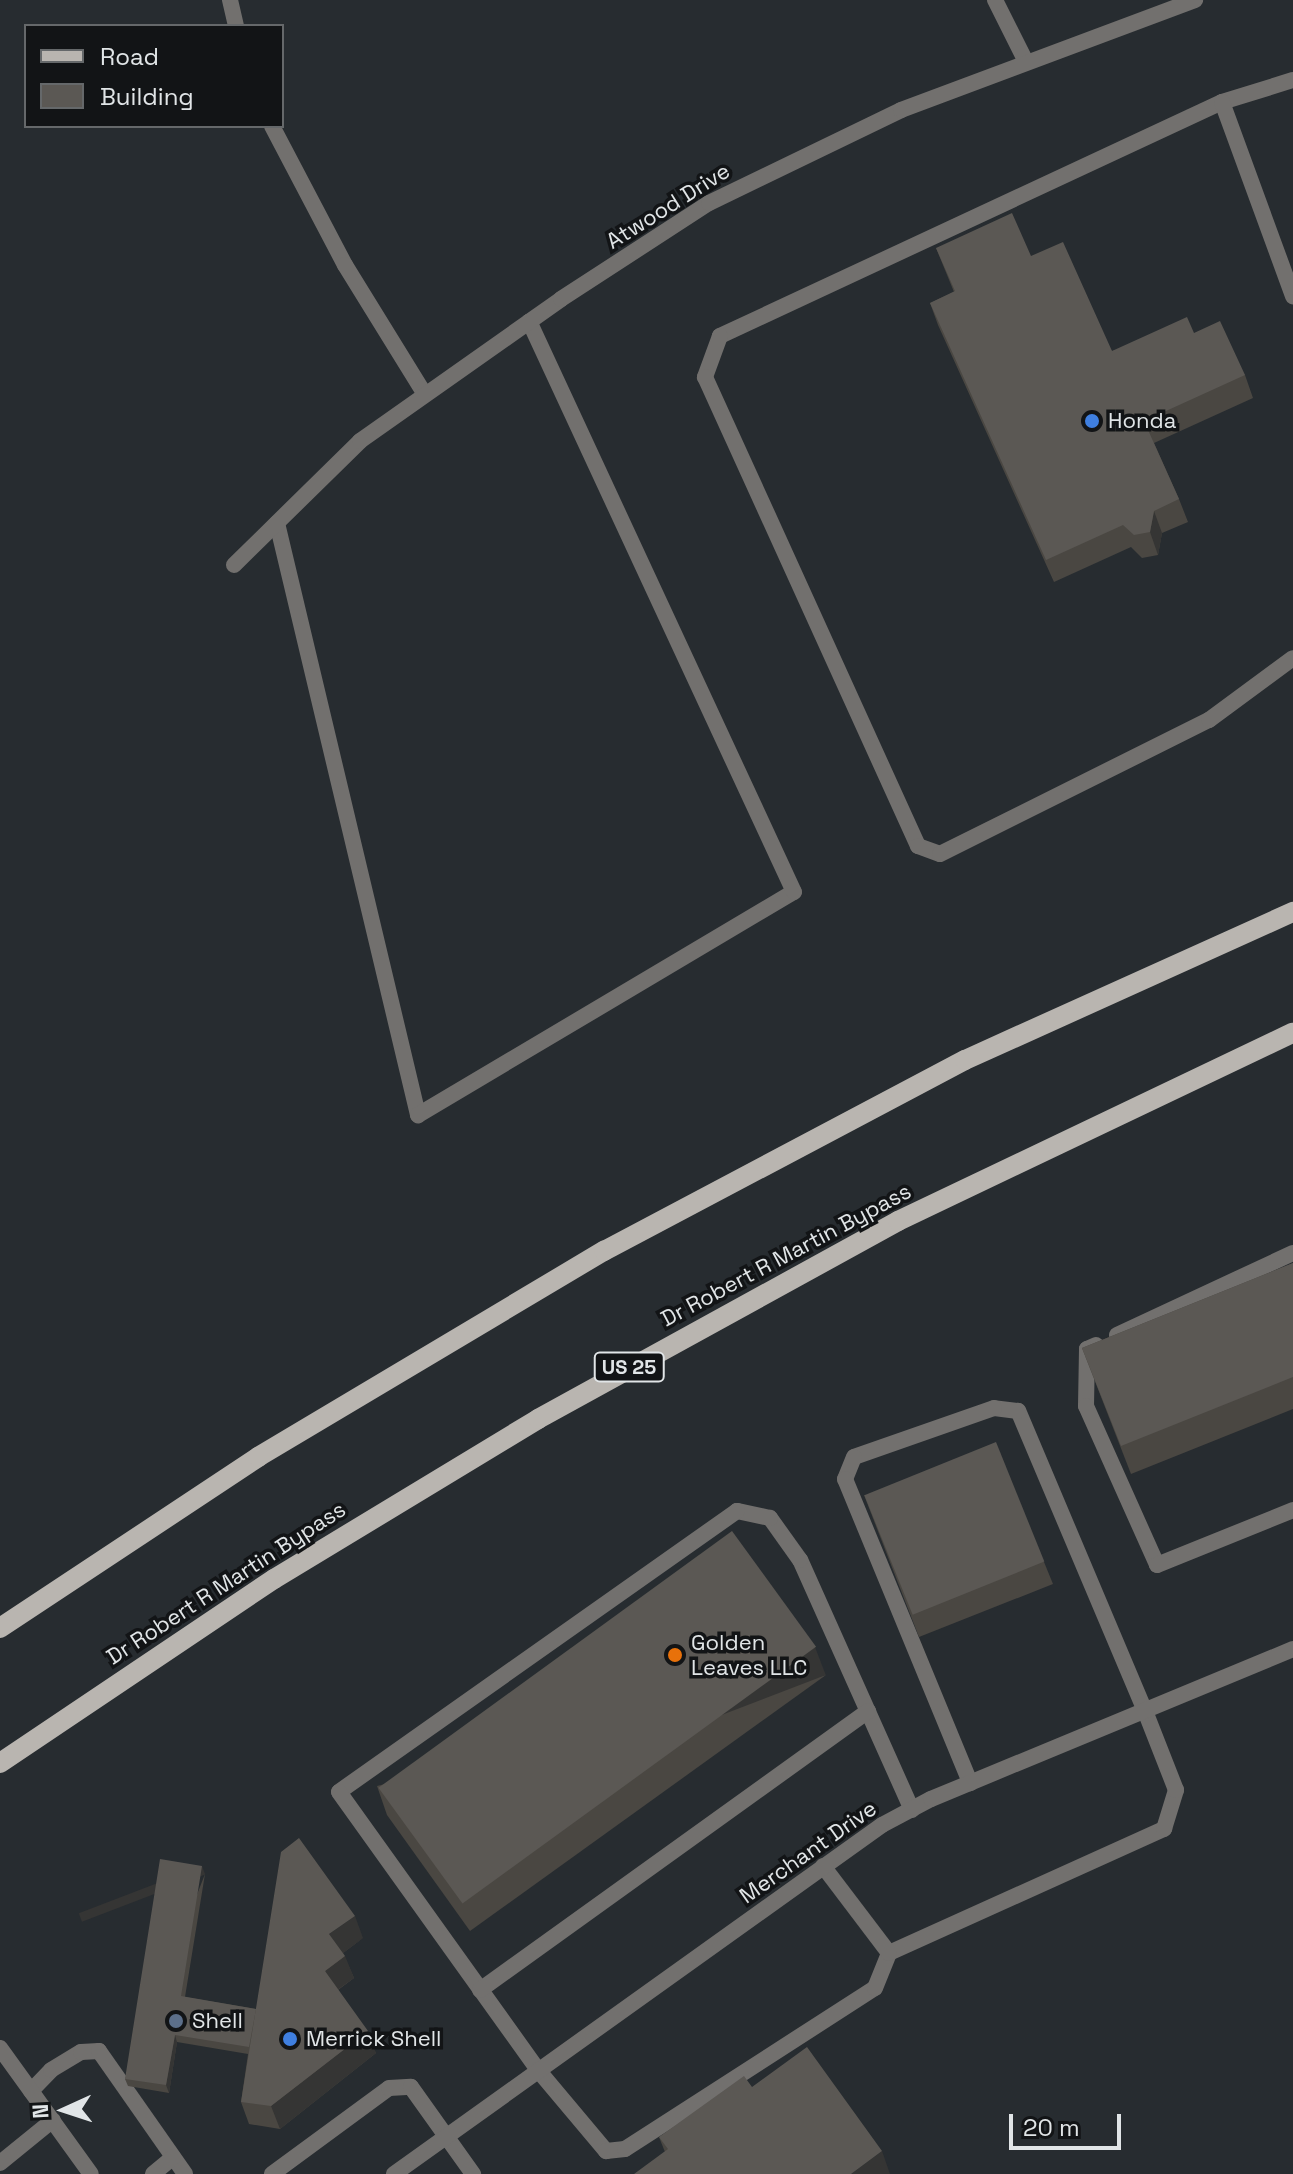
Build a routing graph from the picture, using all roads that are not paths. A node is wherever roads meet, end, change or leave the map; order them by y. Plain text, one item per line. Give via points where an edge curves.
1 (230, 0) edge
2 (995, 0) edge
3 (1195, 0) edge
4 (236, 24) edge
5 (1026, 62) junction
6 (1293, 80) edge
7 (1222, 102) junction
8 (273, 128) edge
9 (1293, 296) edge
10 (529, 321) junction
11 (424, 393) junction
12 (277, 523) junction
13 (234, 565) dead end
14 (1293, 658) edge
15 (1293, 912) edge
16 (1293, 1033) edge
17 (1293, 1253) edge
18 (1293, 1510) edge
19 (0, 1628) edge
20 (1293, 1649) edge
21 (868, 1711) junction
22 (1145, 1711) junction
23 (0, 1763) edge
24 (970, 1783) junction
25 (912, 1810) junction
26 (823, 1866) junction
27 (889, 1953) junction
28 (480, 1990) junction
29 (0, 2048) edge
30 (538, 2070) junction
31 (31, 2091) junction
32 (53, 2120) junction
33 (448, 2135) junction
34 (173, 2157) junction
35 (0, 2163) edge
36 (91, 2174) edge
37 (153, 2174) edge
38 (185, 2174) edge
39 (272, 2174) edge
40 (394, 2174) edge
41 (473, 2174) edge

1 - 4 street
2 - 5 street
3 - 5 street, Atwood Drive
5 - 10 street, Atwood Drive via 901,110 709,203
6 - 7 street
7 - 9 street
7 - 14 street via 720,336 705,377 918,846 940,854 1209,720
8 - 11 street via 345,265
10 - 11 street, Atwood Drive
10 - 12 street via 794,892 418,1115
11 - 12 street, Atwood Drive via 360,441
12 - 13 street, Atwood Drive
15 - 19 main road via 965,1060 604,1251 271,1448
16 - 23 main road, Dr Robert R Martin Bypass / US 25 via 898,1221 579,1395 274,1579
17 - 18 street via 1087,1349 1086,1406 1157,1565
20 - 22 street, Merchant Drive
21 - 25 street
21 - 28 street
21 - 28 street via 800,1560 770,1518 737,1511 339,1792
22 - 24 street, Merchant Drive
22 - 24 street via 1018,1411 994,1408 854,1457 845,1479
22 - 27 street via 1176,1790 1164,1829
24 - 25 street, Merchant Drive
25 - 26 street, Merchant Drive
26 - 27 street
26 - 30 street, Merchant Drive
27 - 30 street via 875,1988 625,2149 606,2151
28 - 30 street
29 - 31 street
30 - 33 street, Merchant Drive
31 - 32 street
31 - 34 street via 81,2052 99,2051
32 - 35 street
32 - 36 street
33 - 39 street via 411,2087 389,2088
33 - 40 street, Merchant Drive
33 - 41 street
34 - 37 street
34 - 38 street

